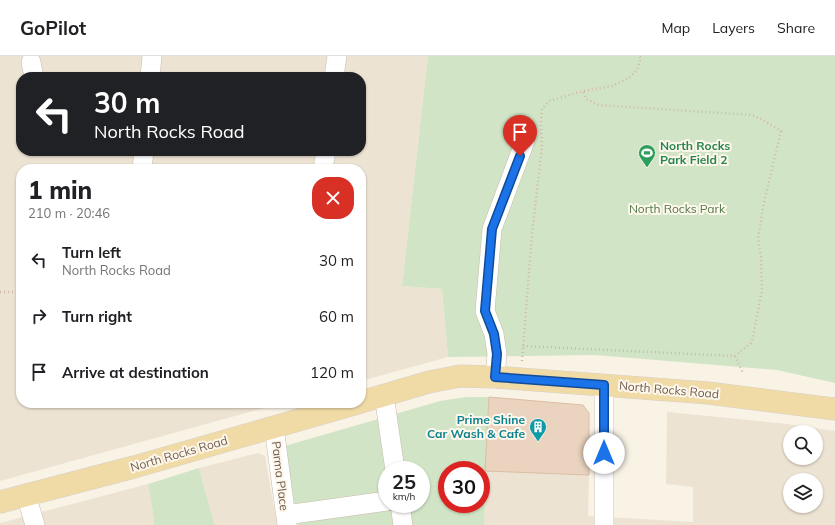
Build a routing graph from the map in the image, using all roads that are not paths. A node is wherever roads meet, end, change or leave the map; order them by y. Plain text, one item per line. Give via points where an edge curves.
1 (152, 56) edge
2 (337, 56) edge
3 (150, 72) edge
4 (335, 72) edge
5 (525, 141) dead end
6 (495, 377) junction
7 (604, 385) junction
8 (384, 395) junction
9 (366, 400) edge
10 (323, 408) edge
11 (835, 409) edge
12 (274, 427) junction
13 (394, 461) edge
14 (26, 495) junction
15 (0, 502) edge
16 (378, 503) edge
17 (401, 513) edge
18 (286, 520) edge
19 (35, 525) edge
20 (403, 525) edge
21 (604, 525) edge

1 - 3 street
2 - 4 street
5 - 6 street via 492,229 485,311 494,334 497,354
6 - 7 main road, North Rocks Road
6 - 8 main road, North Rocks Road via 460,376
7 - 11 main road, North Rocks Road via 725,395
7 - 21 street
8 - 9 main road, North Rocks Road
8 - 13 street
10 - 12 main road, North Rocks Road
12 - 14 main road, North Rocks Road
12 - 18 street, Parma Place
14 - 15 main road, North Rocks Road
14 - 19 street
16 - 18 street
17 - 20 street

